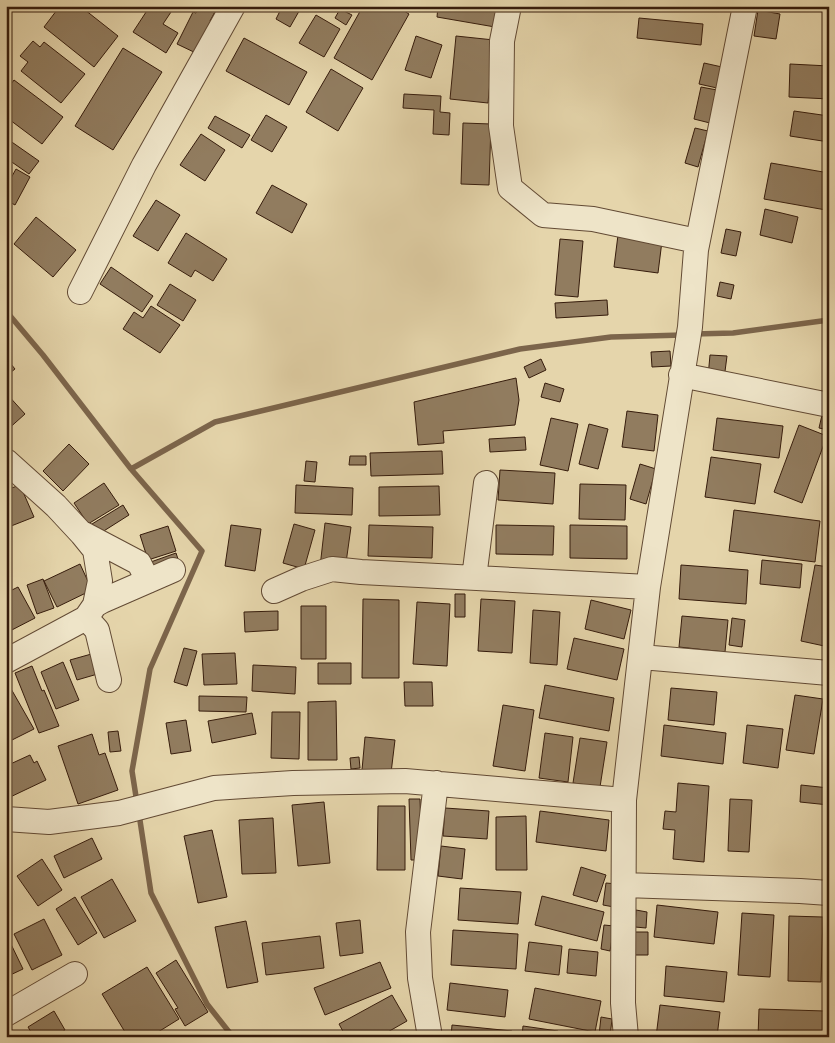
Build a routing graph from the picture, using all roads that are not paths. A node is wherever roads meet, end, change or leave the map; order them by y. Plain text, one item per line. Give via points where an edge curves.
1 (233, 6) edge
2 (508, 6) edge
3 (745, 6) edge
4 (698, 241) junction
5 (80, 292) dead end
6 (681, 375) junction
7 (829, 405) edge
8 (6, 461) edge
9 (486, 482) dead end
10 (82, 534) junction
11 (173, 570) dead end
12 (474, 578) junction
13 (148, 581) junction
14 (648, 587) junction
15 (274, 591) dead end
16 (91, 612) junction
17 (641, 656) junction
18 (6, 661) edge
19 (829, 673) edge
20 (110, 680) dead end
21 (436, 783) junction
22 (624, 800) junction
23 (6, 819) edge
24 (624, 886) junction
25 (829, 893) edge
26 (75, 974) dead end
27 (6, 1014) edge
28 (430, 1037) edge
29 (626, 1037) edge

1 - 5 street via 144,165
2 - 4 street via 502,41 501,126 510,188 543,215 593,219
3 - 4 street
4 - 6 street via 690,327
6 - 7 street
6 - 14 street
8 - 10 street
9 - 12 street
10 - 13 street via 140,563
10 - 16 street via 95,550 100,581
11 - 13 street
12 - 14 street
12 - 15 street via 332,569
13 - 16 street
14 - 17 street
16 - 18 street
16 - 20 street
17 - 19 street
17 - 22 street
21 - 22 street
21 - 23 street via 293,783 214,788 119,813 49,822
21 - 28 street via 418,932 420,978
22 - 24 street
24 - 25 street
24 - 29 street
26 - 27 street

